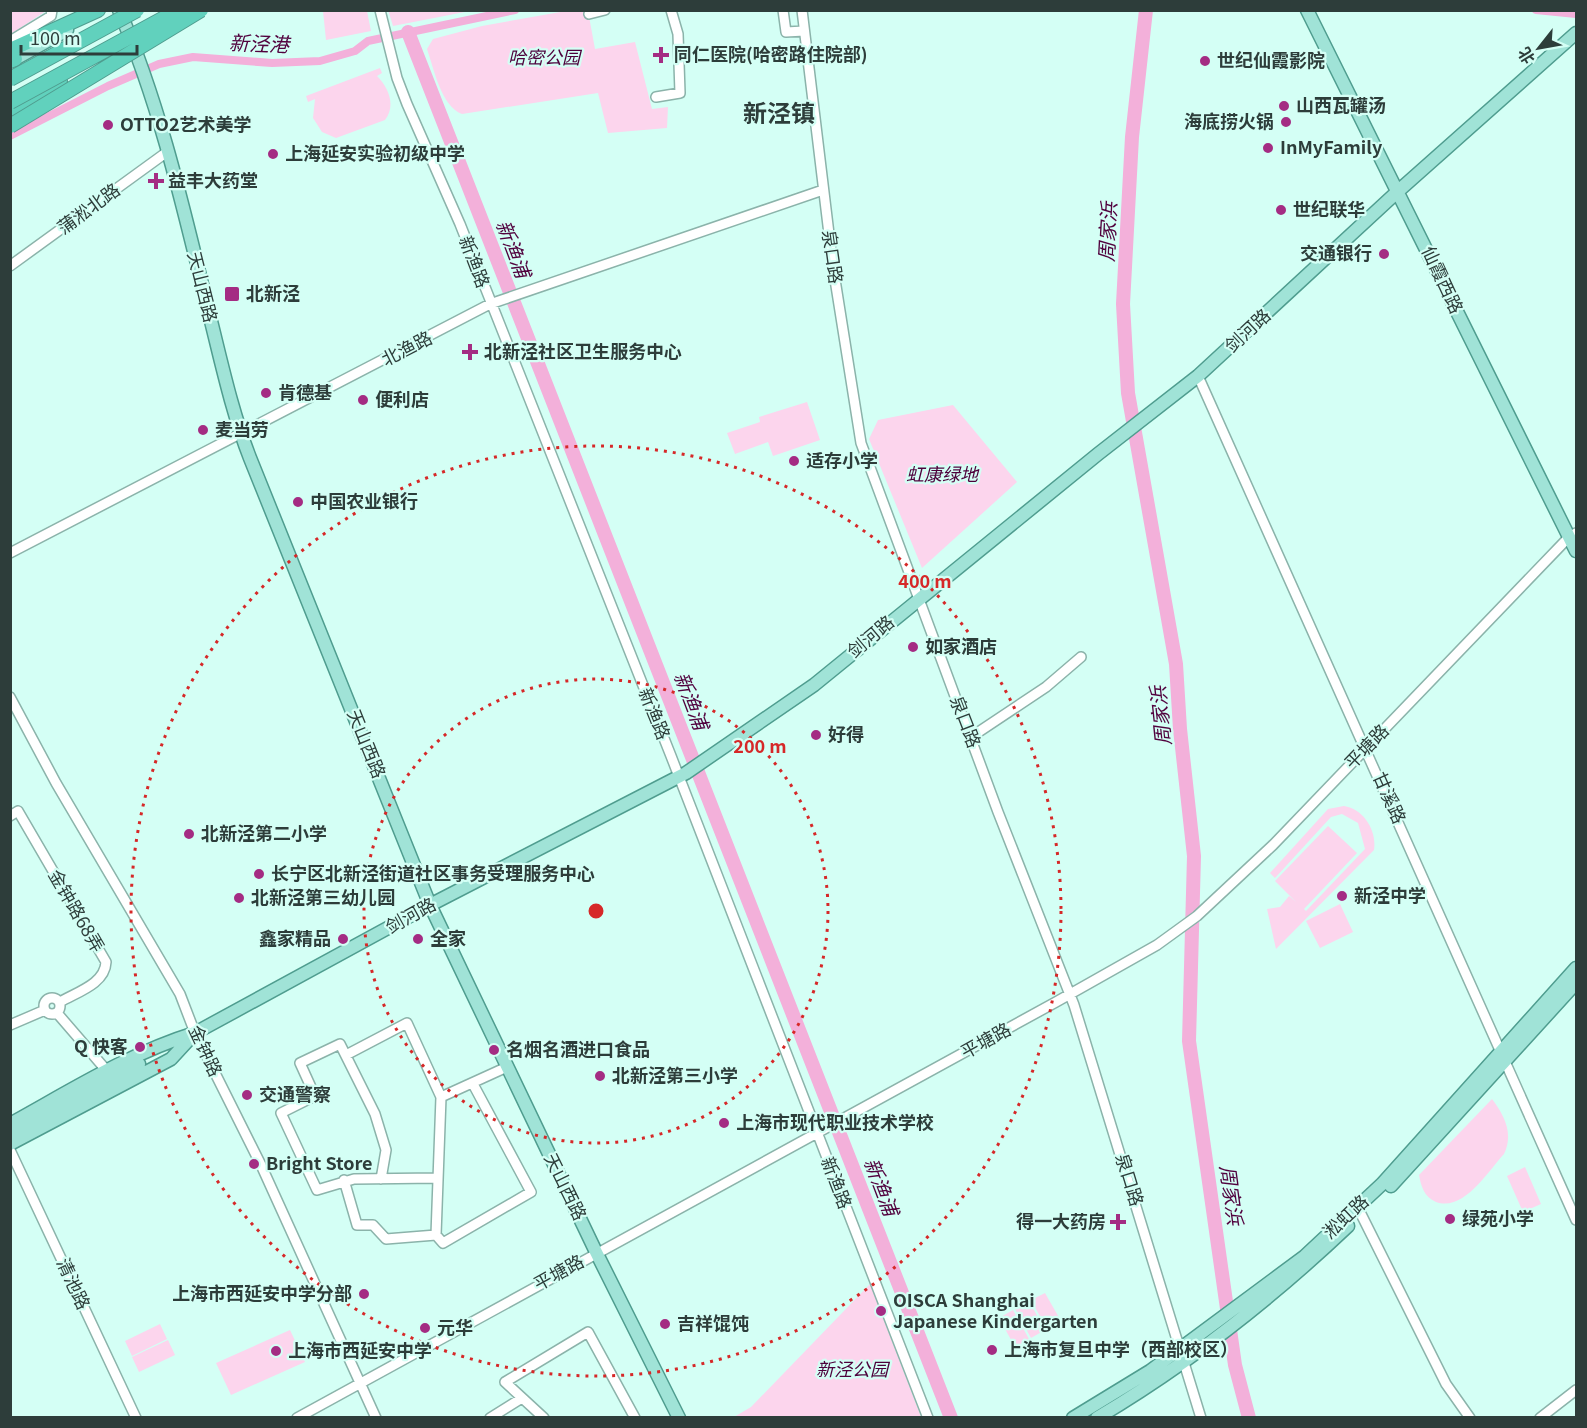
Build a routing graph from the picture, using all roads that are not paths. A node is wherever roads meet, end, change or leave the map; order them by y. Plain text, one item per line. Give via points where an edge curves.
1 (100, 10) edge
2 (119, 10) edge
3 (137, 10) edge
4 (179, 10) edge
5 (188, 10) edge
6 (201, 10) edge
7 (380, 10) edge
8 (605, 10) edge
9 (671, 10) edge
10 (783, 10) edge
11 (802, 10) edge
12 (1307, 10) edge
13 (52, 13) edge
14 (588, 14) dead end
15 (804, 31) junction
16 (1575, 34) edge
17 (132, 40) junction
18 (10, 41) edge
19 (12, 57) edge
20 (90, 63) joint
21 (10, 79) edge
22 (656, 97) dead end
23 (10, 102) edge
24 (10, 111) edge
25 (10, 126) edge
26 (167, 152) junction
27 (823, 190) junction
28 (1396, 193) junction
29 (10, 266) edge
30 (490, 304) junction
31 (1198, 376) junction
32 (240, 433) junction
33 (1573, 535) edge
34 (1576, 551) edge
35 (10, 553) edge
36 (918, 599) junction
37 (1082, 657) dead end
38 (10, 697) edge
39 (971, 737) junction
40 (1366, 747) junction
41 (679, 777) junction
42 (10, 816) edge
43 (430, 905) junction
44 (1576, 969) edge
45 (1576, 983) edge
46 (1070, 993) junction
47 (60, 1002) junction
48 (45, 1010) junction
49 (57, 1012) junction
50 (10, 1025) edge
51 (195, 1033) junction
52 (346, 1055) junction
53 (1502, 1055) junction
54 (507, 1067) junction
55 (107, 1071) junction
56 (473, 1084) junction
57 (441, 1097) junction
58 (10, 1124) edge
59 (817, 1133) junction
60 (10, 1135) edge
61 (10, 1144) edge
62 (10, 1150) edge
63 (438, 1178) junction
64 (381, 1179) junction
65 (344, 1180) junction
66 (1361, 1214) junction
67 (1576, 1220) edge
68 (436, 1235) junction
69 (596, 1252) junction
70 (1245, 1307) junction
71 (1179, 1351) junction
72 (1184, 1364) junction
73 (360, 1382) junction
74 (1576, 1390) edge
75 (522, 1398) junction
76 (136, 1418) edge
77 (297, 1418) edge
78 (376, 1418) edge
79 (489, 1418) edge
80 (544, 1418) edge
81 (635, 1418) edge
82 (679, 1418) edge
83 (928, 1418) edge
84 (1073, 1418) edge
85 (1096, 1418) edge
86 (1202, 1418) edge
87 (1470, 1418) edge
88 (1540, 1418) edge

1 - 19 highway
2 - 17 main road, 天山西路
3 - 21 highway, bridge
4 - 23 highway, bridge
5 - 17 main road
6 - 25 highway, bridge
7 - 30 street, 新渔路 via 407,104
8 - 14 street
9 - 22 street via 678,34 680,93
10 - 15 street via 786,32
11 - 15 street, 泉口路
12 - 28 main road, 仙霞西路
13 - 18 street
15 - 27 street, 泉口路
16 - 28 main road, 剑河路
17 - 20 main road
17 - 26 main road, 天山西路
20 - 24 highway
26 - 29 street, 蒲淞北路
26 - 32 main road, 天山西路
27 - 30 street, 北渔路
27 - 36 street, 泉口路 via 861,443
28 - 31 main road, 剑河路
28 - 33 main road, 仙霞西路
30 - 32 street, 北渔路
30 - 41 street, 新渔路
31 - 36 main road, 剑河路
31 - 40 street, 甘溪路
32 - 35 street, 北渔路
32 - 43 main road, 天山西路
33 - 34 main road, 仙霞西路
33 - 40 street, 平塘路
36 - 39 street, 泉口路
36 - 41 main road, 剑河路 via 814,685
37 - 39 street via 1046,687
38 - 51 street, 金钟路 via 180,994
39 - 46 street, 泉口路
40 - 46 street, 平塘路 via 1223,894 1157,945
40 - 53 street, 甘溪路
41 - 43 main road, 剑河路
41 - 59 street, 新渔路
42 - 47 street, 金钟路68弄 via 18,811 106,962 106,971 99,980
43 - 51 main road, 剑河路
43 - 54 main road, 天山西路
44 - 53 main road, 淞虹路
45 - 53 main road, 淞虹路
46 - 59 street, 平塘路
46 - 71 street, 泉口路 via 1131,1182
47 - 48 street, 金钟路68弄 via 54,997 48,999
47 - 49 street
48 - 49 street
48 - 50 street, 金钟路68弄
49 - 55 street
51 - 55 main road, 剑河路
51 - 60 main road
51 - 61 main road, 剑河路 via 171,1059
51 - 73 street, 金钟路 via 265,1174
52 - 57 street via 407,1023
52 - 64 street via 375,1114 386,1150
52 - 65 street via 340,1044 300,1063 315,1096 280,1113 317,1190
53 - 66 main road, 淞虹路 via 1390,1187
53 - 67 street, 甘溪路
53 - 70 main road, 淞虹路 via 1382,1184
54 - 56 street
54 - 69 main road, 天山西路
55 - 58 main road, 剑河路
56 - 57 street
56 - 68 street via 531,1192 443,1243
57 - 63 street
59 - 69 street, 平塘路
59 - 83 street, 新渔路
62 - 76 street, 清池路
63 - 64 street
63 - 68 street
64 - 65 street
65 - 68 street via 357,1225 373,1225 386,1239
66 - 70 main road, 淞虹路 via 1312,1261
66 - 87 street via 1446,1384
69 - 73 street, 平塘路
69 - 82 main road, 天山西路
70 - 71 main road, 淞虹路 via 1217,1322
70 - 72 main road, 淞虹路 via 1219,1336
71 - 72 street, 泉口路
71 - 84 main road, 淞虹路
72 - 85 main road, 淞虹路
72 - 86 street, 泉口路
73 - 77 street, 平塘路
73 - 78 street, 金钟路
74 - 88 street
75 - 79 street
75 - 80 street
75 - 81 street via 506,1382 588,1332

